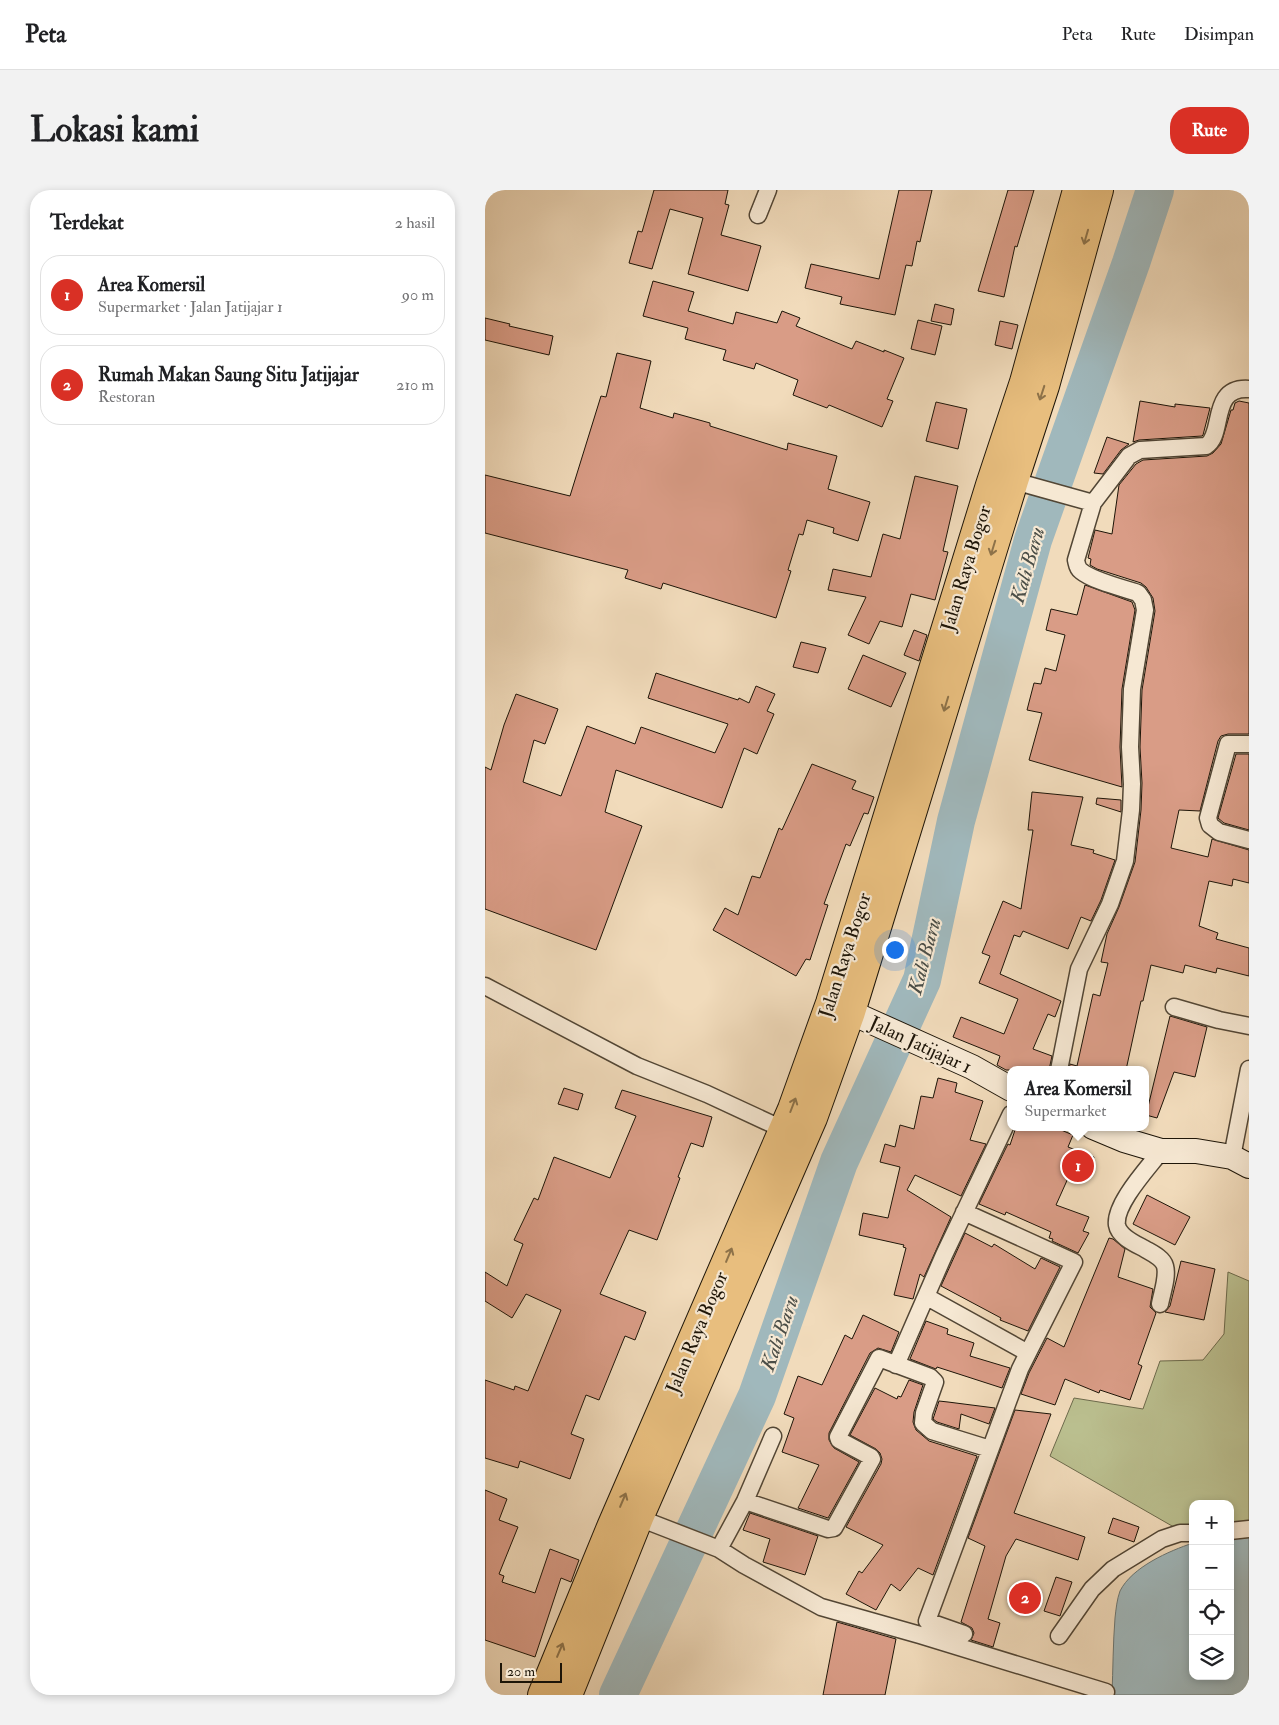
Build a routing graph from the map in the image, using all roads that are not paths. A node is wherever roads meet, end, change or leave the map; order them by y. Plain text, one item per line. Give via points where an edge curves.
1 (769, 190) edge
2 (1077, 190) edge
3 (1099, 190) edge
4 (759, 215) dead end
5 (1249, 389) edge
6 (1025, 484) junction
7 (1090, 502) junction
8 (1249, 744) edge
9 (1249, 840) edge
10 (485, 986) edge
11 (1174, 1008) dead end
12 (851, 1013) junction
13 (1249, 1026) edge
14 (1060, 1066) edge
15 (1249, 1070) edge
16 (1007, 1087) edge
17 (1007, 1122) edge
18 (1103, 1131) edge
19 (794, 1134) junction
20 (1161, 1150) junction
21 (1241, 1162) edge
22 (964, 1212) junction
23 (927, 1297) junction
24 (1160, 1304) dead end
25 (1027, 1353) junction
26 (896, 1365) junction
27 (773, 1436) dead end
28 (990, 1449) junction
29 (745, 1501) junction
30 (639, 1518) junction
31 (1249, 1529) edge
32 (1234, 1531) edge
33 (1189, 1533) edge
34 (719, 1549) junction
35 (964, 1634) dead end
36 (1059, 1636) dead end
37 (1106, 1692) dead end
38 (542, 1695) edge
39 (568, 1695) edge

1 - 4 street
2 - 12 highway, Jalan Raya Bogor via 1025,382 987,494
3 -> 6 highway, Jalan Raya Bogor via 1045,386
5 - 7 street via 1236,391 1225,399 1211,444 1141,450 1129,456
6 - 7 street
6 -> 12 highway, Jalan Raya Bogor
7 - 14 street via 1077,566 1091,577 1138,593 1145,610 1132,690 1132,784 1125,861 1079,969
8 - 9 street via 1228,744 1208,818 1210,825 1219,832
10 - 19 street via 637,1066
11 - 13 street
12 - 16 street, Jalan Jatijajar 1 via 972,1067
12 - 19 highway, Jalan Raya Bogor via 792,1109
15 - 21 street
17 - 22 street
18 - 20 street
19 - 30 highway, Jalan Raya Bogor
38 -> 19 highway, Jalan Raya Bogor via 611,1527
20 - 21 street via 1196,1151
20 - 24 street via 1123,1202 1117,1226 1123,1236 1159,1257 1165,1265
22 - 23 street
22 - 25 street via 1073,1262
23 - 25 street
23 - 26 street
25 - 28 street
26 - 28 street via 914,1370 935,1382 923,1413 923,1423 933,1431
26 - 29 street via 879,1358 839,1434 839,1440 872,1459 834,1528 828,1529
27 - 29 street
28 - 35 street via 927,1621
29 - 34 street
30 - 34 street
30 - 39 highway, Jalan Raya Bogor
31 - 32 street
33 - 36 street via 1162,1539 1113,1570 1092,1589
34 - 37 street via 821,1607

